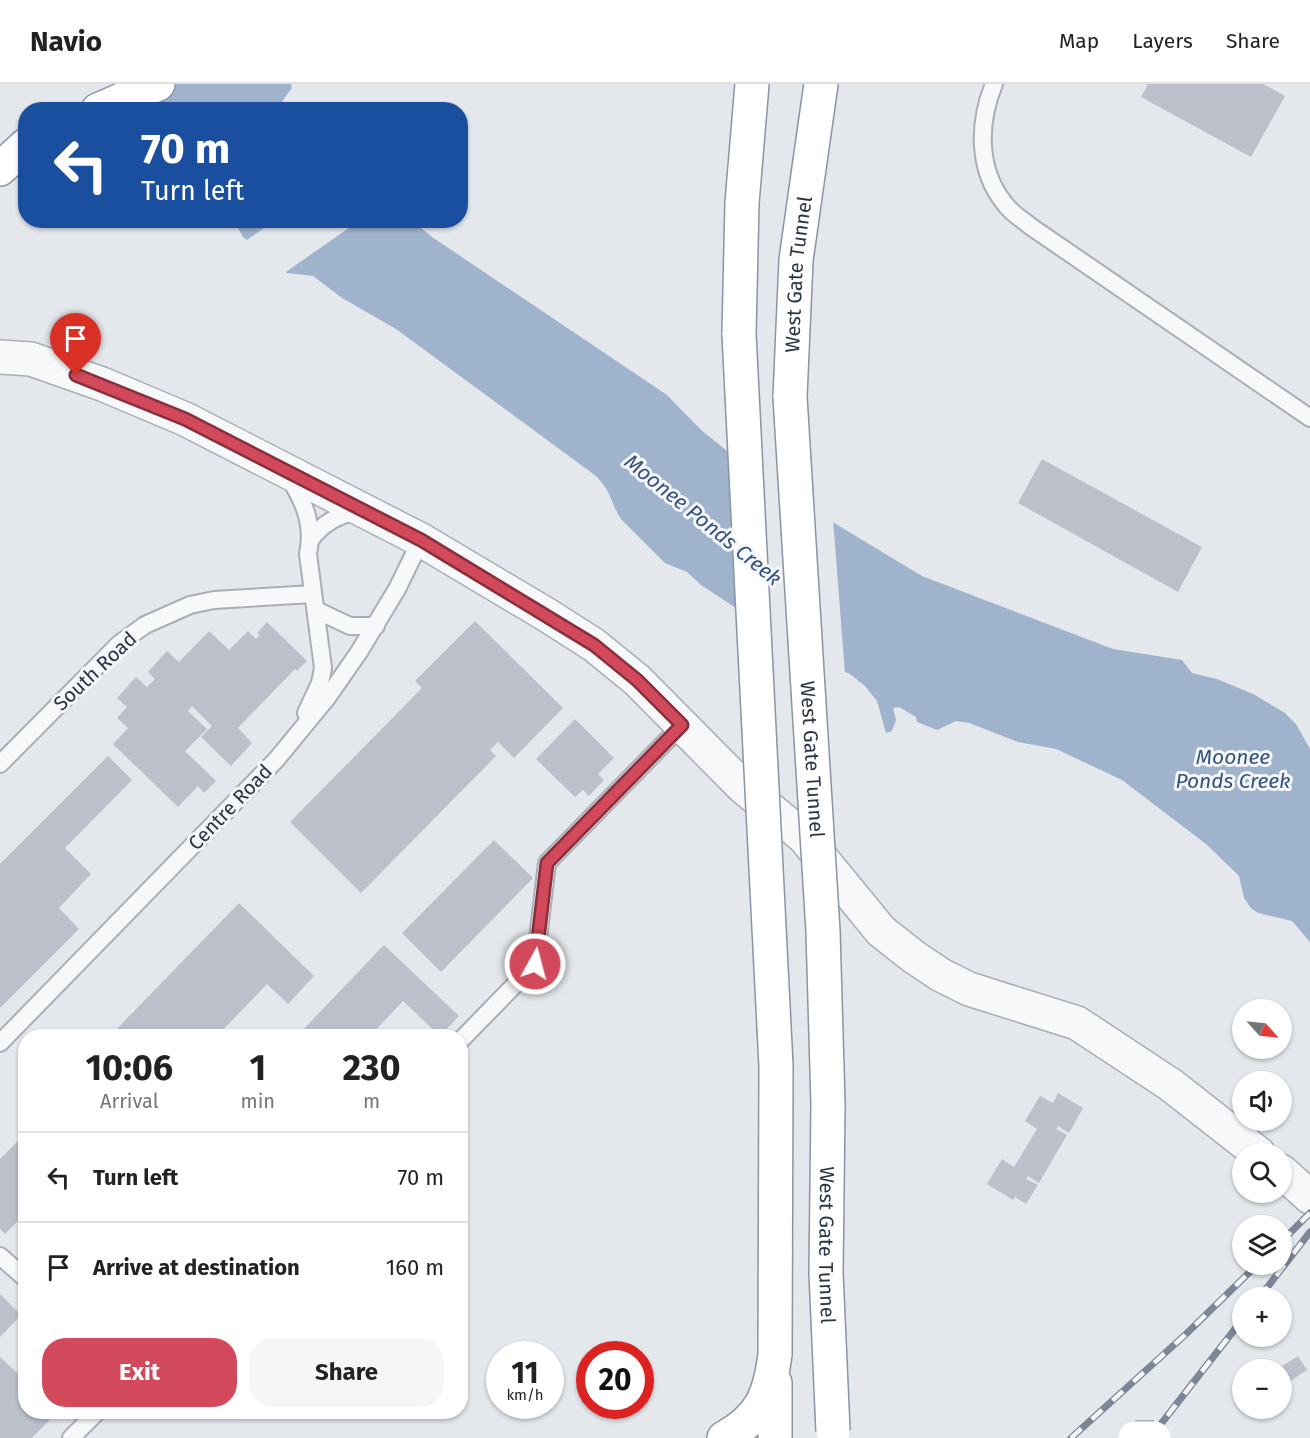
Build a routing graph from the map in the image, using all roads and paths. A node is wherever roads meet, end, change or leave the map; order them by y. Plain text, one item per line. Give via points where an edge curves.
1 (158, 84) edge
2 (752, 84) edge
3 (821, 84) edge
4 (994, 84) edge
5 (116, 102) edge
6 (18, 137) edge
7 (0, 138) edge
8 (18, 152) edge
9 (0, 169) edge
10 (0, 357) edge
11 (1310, 418) edge
12 (282, 468) junction
13 (365, 511) junction
14 (421, 540) junction
15 (310, 547) junction
16 (314, 602) junction
17 (376, 626) junction
18 (682, 725) junction
19 (276, 760) junction
20 (0, 764) edge
21 (468, 1033) edge
22 (0, 1043) edge
23 (1245, 1143) edge
24 (1292, 1181) edge
25 (1310, 1197) edge
26 (0, 1256) edge
27 (18, 1272) edge
28 (775, 1354) junction
29 (90, 1419) edge
30 (71, 1438) edge
31 (724, 1438) edge
32 (775, 1438) edge
33 (833, 1438) edge
34 (1135, 1438) edge
35 (1154, 1438) edge

1 - 5 main road
2 - 28 main road, bridge via 739,255 739,334 776,1065
3 - 33 main road, West Gate Tunnel, bridge via 796,260 790,397 823,931 828,1104 826,1273
4 - 11 lane via 981,136 986,170 1005,204 1030,226
6 - 7 main road
8 - 9 main road
10 - 12 street via 31,359 102,384 185,419
12 - 13 street
12 - 15 lane via 307,512
13 - 14 street
13 - 15 lane via 337,517 318,530
14 - 17 lane, Centre Road
14 - 18 street via 594,645 637,680
15 - 16 lane
16 - 17 lane via 350,626
16 - 19 lane via 323,654 320,683
16 - 20 lane, South Road via 214,600 190,605 145,625 119,644
17 - 19 lane, Centre Road via 327,698
18 - 21 lane via 547,863 535,964
18 - 23 street via 743,787 804,837 873,922 914,957 969,989 1077,1023 1172,1085
19 - 22 lane, Centre Road
24 - 25 street
26 - 27 lane
28 - 31 main road via 770,1383 759,1410 744,1426
28 - 32 main road
29 - 30 lane
34 - 35 main road, bridge

